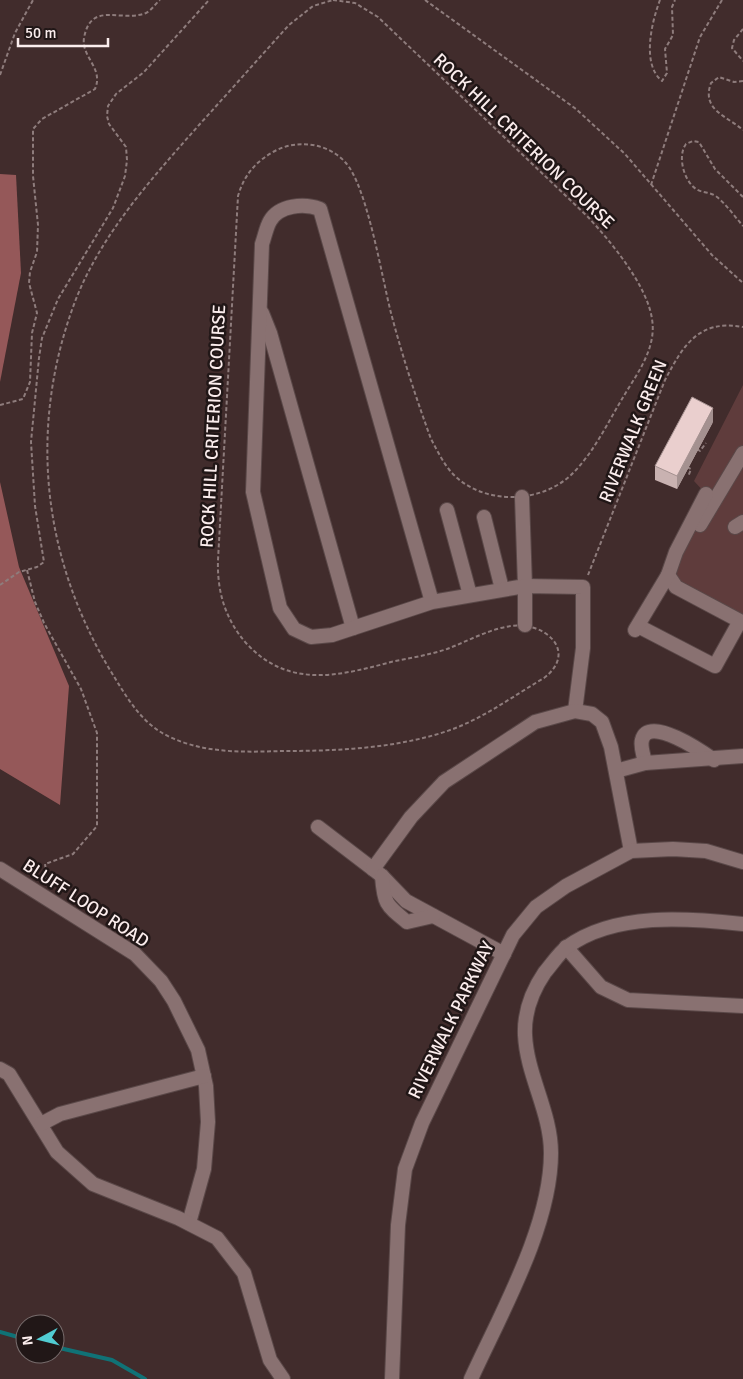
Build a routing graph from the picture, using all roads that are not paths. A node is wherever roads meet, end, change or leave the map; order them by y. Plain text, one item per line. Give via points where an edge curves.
1 (260, 308) junction
2 (743, 453) edge
3 (706, 494) dead end
4 (522, 496) road end
5 (447, 510) dead end
6 (484, 516) dead end
7 (696, 530) junction
8 (668, 575) junction
9 (525, 586) junction
10 (502, 589) junction
11 (470, 595) junction
12 (432, 602) junction
13 (524, 626) road end
14 (353, 628) junction
15 (575, 711) junction
16 (743, 756) edge
17 (714, 760) junction
18 (645, 763) junction
19 (616, 771) junction
20 (318, 826) dead end
21 (632, 851) junction
22 (743, 862) edge
23 (0, 870) edge
24 (378, 873) junction
25 (743, 924) edge
26 (566, 947) junction
27 (504, 954) junction
28 (743, 1006) edge
29 (0, 1069) edge
30 (204, 1076) junction
31 (41, 1124) junction
32 (189, 1223) junction
33 (283, 1379) edge
34 (392, 1379) edge
35 (471, 1379) edge

1 - 12 street via 262,244 271,220 288,208 308,205 320,209
1 - 14 street via 270,333
1 - 14 street via 253,492 280,608 294,629 311,637
2 - 7 street
3 - 7 street
4 - 9 street
5 - 11 street
6 - 10 street
7 - 8 street via 668,569
8 - 8 street via 676,587 740,621 715,666 636,628
9 - 10 street
9 - 13 street
9 - 15 street via 583,587 583,648
10 - 11 street
11 - 12 street
12 - 14 street
15 - 19 street via 592,714 602,722
15 - 24 street via 535,722 444,782 411,817
16 - 17 street
17 - 18 street
17 - 18 street via 667,733 650,732 642,740
18 - 19 street
19 - 21 street
20 - 24 street
21 - 22 street, RIVERWALK PARKWAY via 706,851
21 - 27 street, RIVERWALK PARKWAY via 566,886 536,907 512,936
23 - 30 street, BLUFF LOOP ROAD via 135,954 161,980 198,1050
24 - 27 street via 406,901
25 - 26 street via 712,921 625,923 591,932
26 - 28 street via 601,988 628,1000
26 - 35 street via 538,982 527,1008 525,1034 528,1059 548,1127 551,1153 543,1210
27 - 34 street, RIVERWALK PARKWAY via 422,1123 405,1169 398,1225
29 - 31 street via 9,1074
30 - 31 street via 60,1114
30 - 32 street, BLUFF LOOP ROAD via 208,1122 204,1169
31 - 32 street via 57,1152 93,1184
32 - 33 street via 217,1238 244,1273 270,1360

